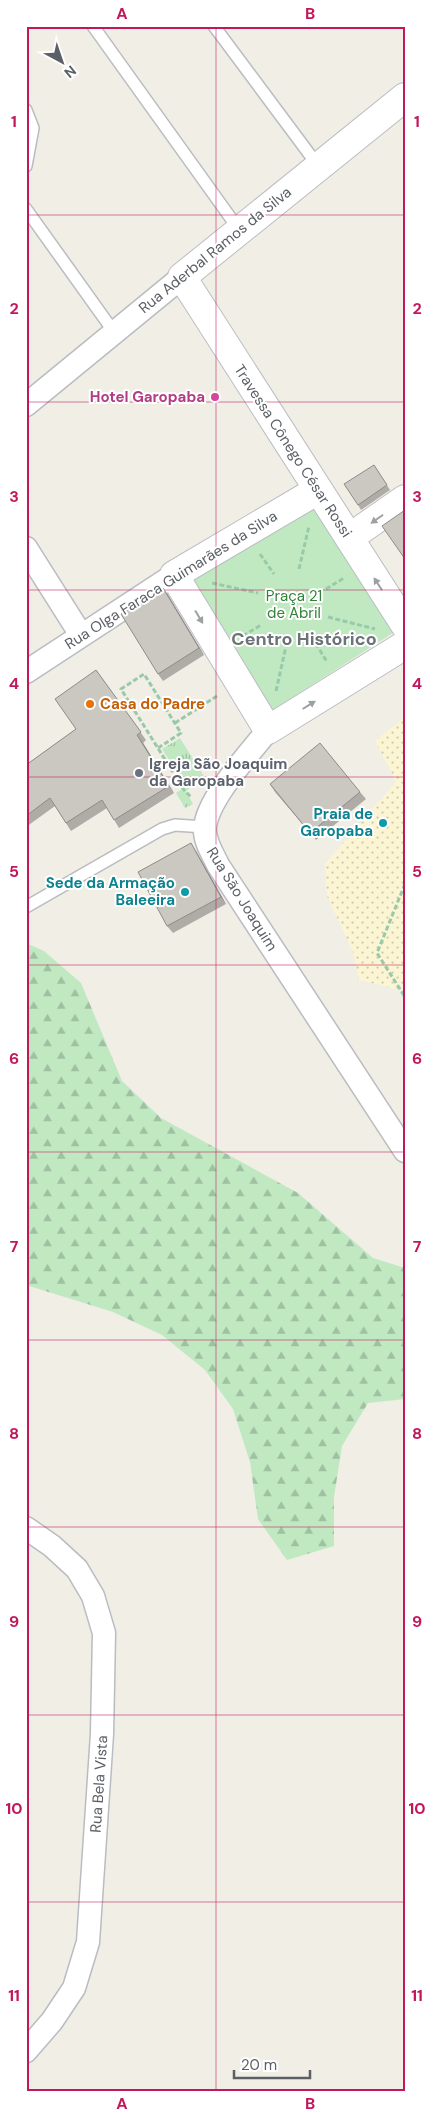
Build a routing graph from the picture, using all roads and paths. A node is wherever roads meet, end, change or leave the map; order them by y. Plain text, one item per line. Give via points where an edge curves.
1 (93, 26) edge
2 (214, 26) edge
3 (405, 97) edge
4 (26, 110) edge
5 (26, 166) edge
6 (318, 167) junction
7 (26, 209) edge
8 (240, 231) junction
9 (182, 277) junction
10 (114, 332) junction
11 (26, 405) edge
12 (318, 490) junction
13 (405, 499) edge
14 (349, 538) junction
15 (26, 548) edge
16 (174, 575) junction
17 (258, 593) dead end
18 (328, 617) dead end
19 (405, 625) edge
20 (376, 630) dead end
21 (81, 635) junction
22 (287, 642) dead end
23 (405, 645) edge
24 (26, 672) edge
25 (239, 682) junction
26 (175, 723) junction
27 (268, 730) junction
28 (158, 748) junction
29 (184, 790) dead end
30 (205, 827) junction
31 (405, 884) edge
32 (26, 906) edge
33 (405, 997) edge
34 (405, 1151) edge
35 (26, 1528) edge
36 (26, 2051) edge

1 - 8 lane
2 - 6 lane
3 - 6 street, Rua Aderbal Ramos da Silva
4 - 5 lane via 33,128
6 - 8 street, Rua Aderbal Ramos da Silva
7 - 10 lane
8 - 9 street, Rua Aderbal Ramos da Silva
9 - 10 street, Rua Aderbal Ramos da Silva
9 - 12 street, Travessa Cônego César Rossi
10 - 11 street, Rua Aderbal Ramos da Silva
12 - 14 street, Travessa Cônego César Rossi
12 - 16 street, Rua Olga Faraca Guimarães da Silva
13 -> 14 street
19 -> 14 street, Travessa Cônego César Rossi
15 - 21 street
16 - 17 path
16 - 21 street, Rua Olga Faraca Guimarães da Silva
16 -> 25 street
18 - 20 path
21 - 24 street, Rua Olga Faraca Guimarães da Silva
22 - 27 path
27 -> 23 street, Rua São Joaquim
25 - 26 path
25 - 27 street
26 - 28 path via 181,733
26 - 28 path via 144,674 121,689
27 - 30 street, Rua São Joaquim via 220,792
28 - 29 path
30 - 32 lane via 175,825 162,829
30 - 34 street, Rua São Joaquim via 206,840 218,865
31 - 33 path via 377,952
35 - 36 street, Rua Bela Vista via 77,1569 94,1596 104,1632 102,1734 88,1942 74,1988 52,2022

